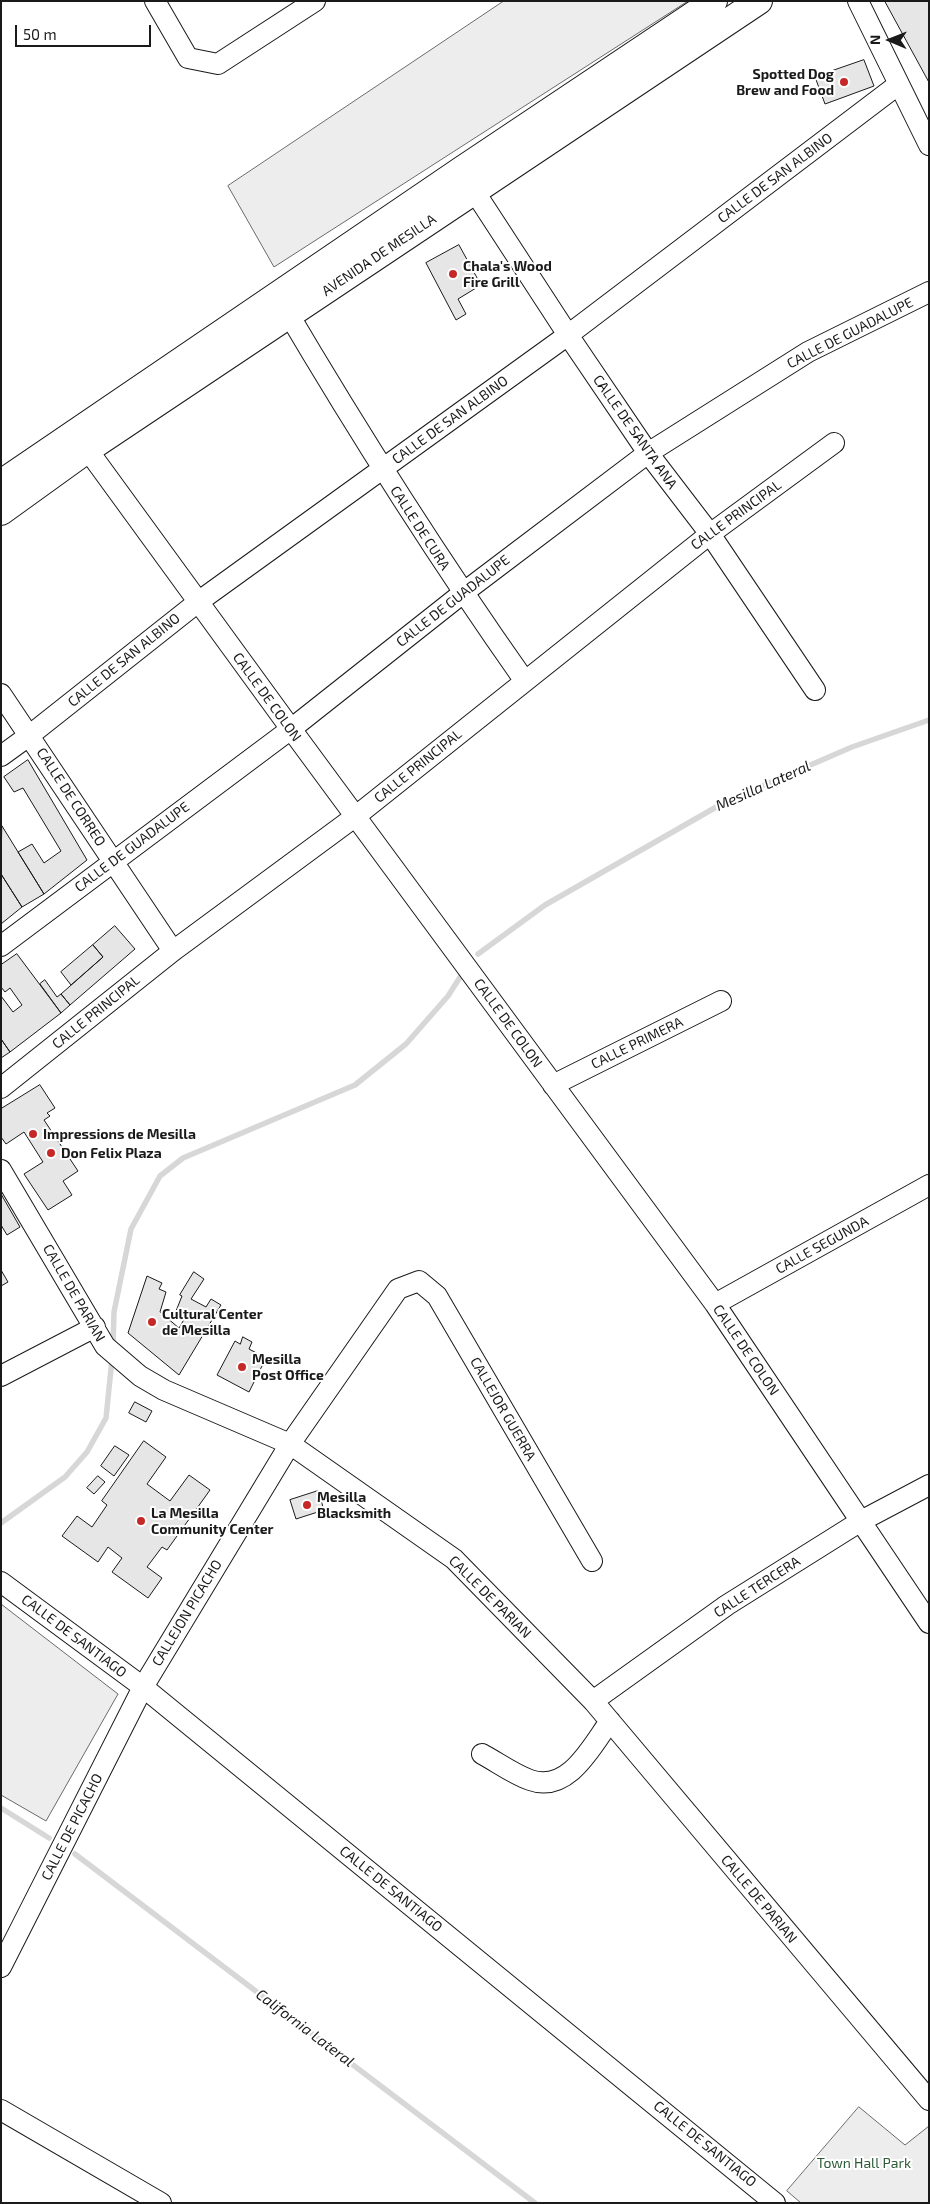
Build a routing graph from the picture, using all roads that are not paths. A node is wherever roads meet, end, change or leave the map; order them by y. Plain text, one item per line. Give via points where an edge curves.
1 (155, 1) edge
2 (315, 1) edge
3 (714, 1) edge
4 (759, 1) edge
5 (858, 1) edge
6 (899, 84) junction
7 (929, 145) edge
8 (468, 180) junction
9 (929, 292) edge
10 (283, 305) junction
11 (568, 335) junction
12 (81, 441) junction
13 (834, 444) dead end
14 (648, 452) junction
15 (382, 469) junction
16 (1, 483) edge
17 (1, 512) edge
18 (710, 534) junction
19 (463, 593) junction
20 (198, 602) junction
21 (524, 680) junction
22 (815, 690) dead end
23 (1, 694) edge
24 (290, 729) junction
25 (30, 735) junction
26 (1, 756) edge
27 (356, 816) junction
28 (113, 861) junction
29 (1, 946) edge
30 (173, 951) junction
31 (721, 1001) dead end
32 (553, 1085) junction
33 (1, 1088) edge
34 (1, 1170) edge
35 (926, 1191) edge
36 (398, 1289) joint
37 (716, 1304) junction
38 (96, 1327) junction
39 (1, 1376) edge
40 (290, 1444) junction
41 (929, 1485) edge
42 (861, 1521) junction
43 (592, 1561) dead end
44 (1, 1582) edge
45 (929, 1623) edge
46 (143, 1687) junction
47 (593, 1701) junction
48 (610, 1721) junction
49 (482, 1754) dead end
50 (3, 1961) edge
51 (929, 2100) edge
52 (1, 2110) edge
53 (161, 2203) edge
54 (775, 2203) edge

1 - 2 street via 188,58 218,64
3 - 8 main road, AVENIDA DE MESILLA
4 - 8 main road, AVENIDA DE MESILLA
5 - 6 street
6 - 7 street
6 - 11 street, CALLE DE SAN ALBINO
8 - 10 main road, AVENIDA DE MESILLA
8 - 11 street, CALLE DE SANTA ANA
9 - 14 street, CALLE DE GUADALUPE via 808,352
10 - 12 main road, AVENIDA DE MESILLA
10 - 15 street, CALLE DE CURA
11 - 14 street, CALLE DE SANTA ANA
11 - 15 street, CALLE DE SAN ALBINO
12 - 16 main road, AVENIDA DE MESILLA
12 - 17 main road, AVENIDA DE MESILLA
12 - 20 street, CALLE DE COLON
13 - 18 street, CALLE PRINCIPAL
14 - 18 street, CALLE DE SANTA ANA
14 - 19 street, CALLE DE GUADALUPE
15 - 19 street, CALLE DE CURA
15 - 20 street, CALLE DE SAN ALBINO
18 - 21 street, CALLE PRINCIPAL
18 - 22 street, CALLE DE SANTA ANA
19 - 21 street, CALLE DE CURA
19 - 24 street, CALLE DE GUADALUPE
20 - 24 street, CALLE DE COLON
20 - 25 street, CALLE DE SAN ALBINO
21 - 27 street, CALLE PRINCIPAL
23 - 25 street, CALLE DE CORREO
24 - 27 street, CALLE DE COLON
24 - 28 street, CALLE DE GUADALUPE
25 - 26 street, CALLE DE SAN ALBINO
25 - 28 street, CALLE DE CORREO
27 - 30 street, CALLE PRINCIPAL
27 - 32 street, CALLE DE COLON
28 - 29 street, CALLE DE GUADALUPE
28 - 30 street, CALLE DE CORREO
30 - 33 street, CALLE PRINCIPAL
31 - 32 street, CALLE PRIMERA
32 - 37 street, CALLE DE COLON
34 - 38 street, CALLE DE PARIAN
35 - 37 street, CALLE SEGUNDA
36 - 40 street, CALLEJON PICACHO
36 - 43 street, CALLEJOR GUERRA via 419,1281 437,1296
37 - 42 street, CALLE DE COLON
38 - 39 street
38 - 40 street, CALLE DE PARIAN via 105,1346 164,1390
40 - 46 street, CALLEJON PICACHO
40 - 47 street, CALLE DE PARIAN via 454,1558
41 - 42 street, CALLE TERCERA
42 - 45 street, CALLE DE COLON
42 - 47 street, CALLE TERCERA via 727,1605
44 - 46 street, CALLE DE SANTIAGO
46 - 50 street, CALLE DE PICACHO
46 - 54 street, CALLE DE SANTIAGO
47 - 48 street, CALLE DE PARIAN
48 - 49 street via 572,1772 553,1782 531,1780
48 - 51 street, CALLE DE PARIAN
52 - 53 street

